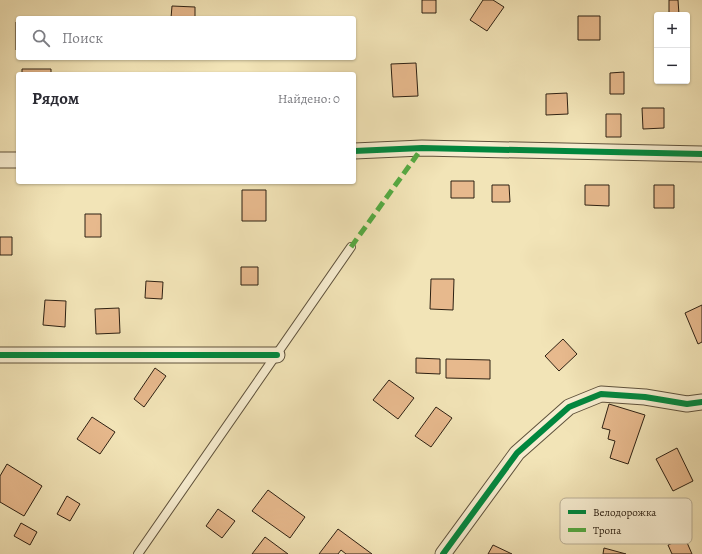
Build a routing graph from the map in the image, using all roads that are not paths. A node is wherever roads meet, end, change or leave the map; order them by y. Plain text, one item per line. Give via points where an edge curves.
1 (356, 151) edge
2 (702, 154) edge
3 (0, 160) edge
4 (16, 160) edge
5 (351, 247) dead end
6 (0, 355) edge
7 (277, 355) junction
8 (702, 402) edge
9 (138, 554) edge
10 (443, 554) edge

1 - 2 street via 422,148
3 - 4 street
5 - 7 lane
6 - 7 street
7 - 9 lane
8 - 10 street via 687,404 645,397 601,394 569,407 517,453

